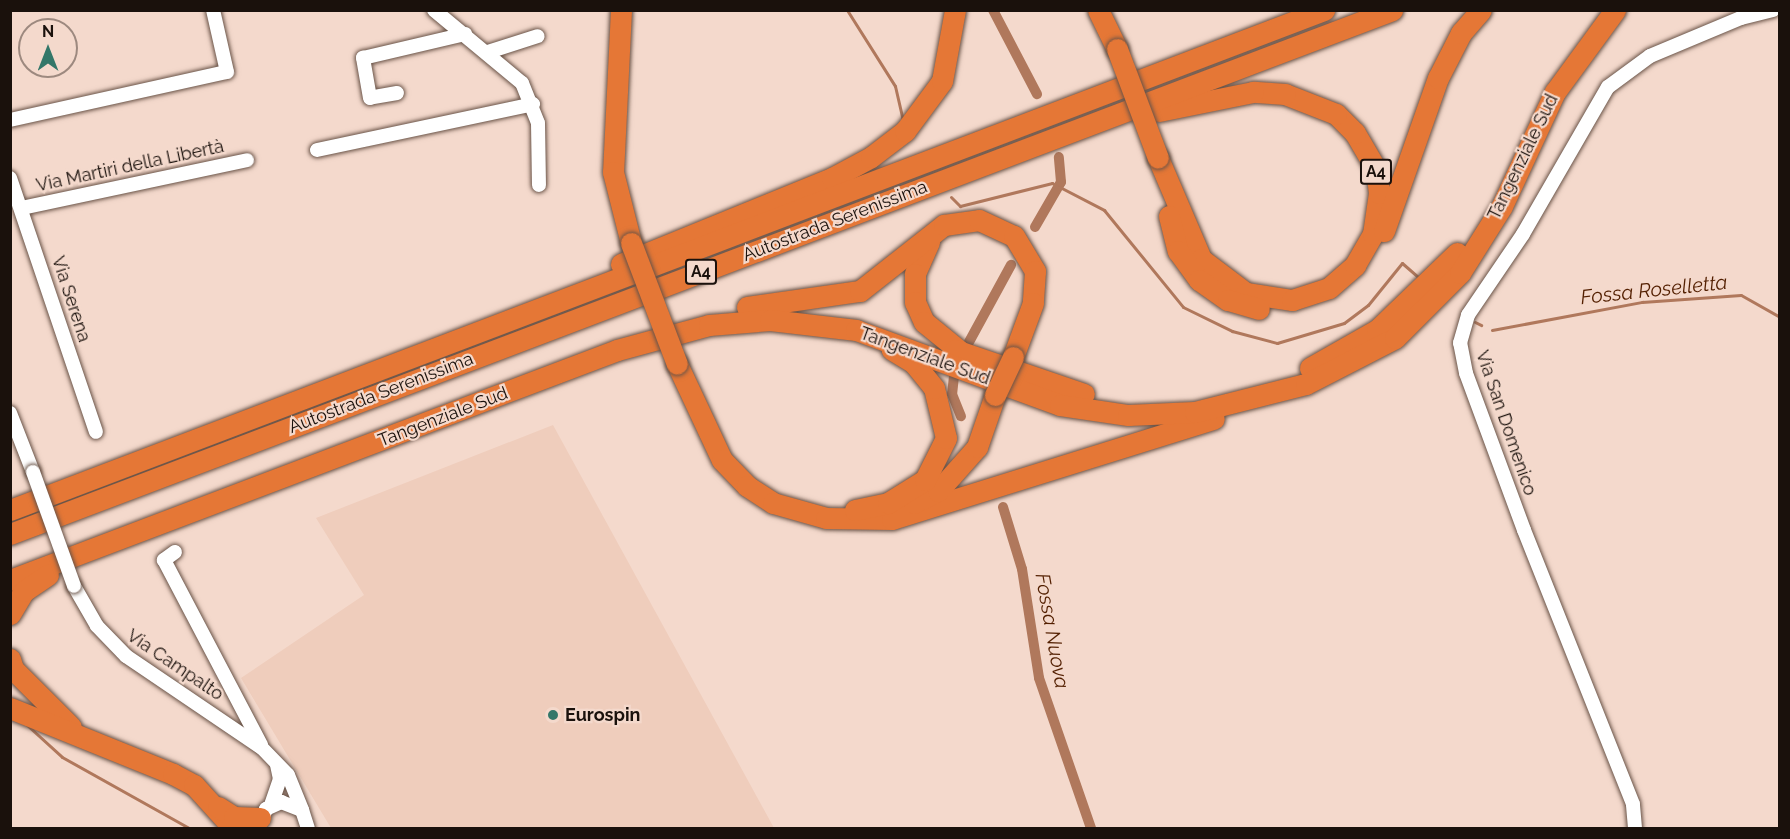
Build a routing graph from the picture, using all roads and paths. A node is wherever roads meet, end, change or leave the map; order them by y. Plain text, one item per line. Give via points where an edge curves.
1 (213, 10) edge
2 (434, 10) edge
3 (621, 10) edge
4 (955, 10) edge
5 (1098, 10) edge
6 (1324, 10) edge
7 (1392, 10) edge
8 (1481, 10) edge
9 (1597, 10) edge
10 (1616, 10) edge
11 (1773, 10) edge
12 (1746, 14) edge
13 (465, 34) junction
14 (538, 36) dead end
15 (488, 52) junction
16 (397, 93) dead end
17 (533, 104) junction
18 (10, 120) edge
19 (1059, 136) junction
20 (317, 150) dead end
21 (247, 160) dead end
22 (10, 178) edge
23 (539, 185) dead end
24 (1167, 185) junction
25 (22, 208) junction
26 (944, 225) junction
27 (552, 304) junction
28 (747, 307) junction
29 (800, 322) junction
30 (962, 352) junction
31 (1306, 384) junction
32 (10, 413) edge
33 (96, 432) dead end
34 (747, 486) junction
35 (10, 510) edge
36 (844, 519) junction
37 (144, 530) junction
38 (10, 534) edge
39 (175, 552) dead end
40 (10, 567) edge
41 (10, 580) edge
42 (10, 614) edge
43 (10, 659) edge
44 (10, 708) edge
45 (95, 740) junction
46 (262, 748) junction
47 (276, 762) junction
48 (212, 803) junction
49 (263, 817) edge
50 (306, 819) edge
51 (233, 828) edge
52 (321, 828) edge
53 (1635, 828) edge

1 - 18 street via 227,72
2 - 13 street
3 - 34 highway, bridge via 613,172 631,243 677,363 722,460
4 - 27 highway, A4 via 942,81 905,131 871,157 832,178 662,245
5 - 24 highway, A4, bridge via 1117,49
6 - 27 highway, Autostrada Serenissima / A4
7 - 19 highway, Autostrada Serenissima / A4
8 - 24 highway, A4 via 1461,33 1438,78 1375,253 1353,281 1324,299 1266,309 1228,300 1208,288 1178,251
9 - 30 highway, Tangenziale Sud via 1546,82 1483,214 1449,265 1377,330 1334,357 1236,393 1168,402 1065,391
10 - 31 highway, Tangenziale Sud via 1555,92 1502,206 1460,273 1395,339
11 - 12 street, Via San Domenico
12 - 53 street, Via San Domenico via 1650,56 1608,87 1523,234 1468,315 1460,343 1466,373 1524,530 1633,804
13 - 15 street
13 - 16 street via 363,58 370,98
14 - 15 street
15 - 17 street via 522,83
17 - 20 street
17 - 23 street
19 - 24 highway, A4 via 1219,97 1284,94 1336,114 1355,133 1376,170 1378,214 1366,251 1344,277 1312,295 1273,299 1246,293 1201,259
19 - 38 highway, Autostrada Serenissima / A4
21 - 25 street, Via Martiri della Libertà
22 - 25 street, Via Serena
25 - 33 street, Via Serena
26 - 28 highway via 860,291
26 - 30 highway via 918,262 914,292 924,322
26 - 36 highway, bridge via 966,220 991,223 1028,252 1035,291 1013,357 977,447 938,491 896,512
27 - 35 highway, Autostrada Serenissima / A4
28 - 30 highway, Tangenziale Sud via 846,314
28 - 40 highway, Tangenziale Sud via 698,313 642,329
29 - 31 highway, Tangenziale Sud via 880,336 1060,405 1128,415 1195,412
29 - 34 highway via 885,347 924,372 942,411 946,438 939,460 919,485 877,507 821,508
29 - 37 highway, Tangenziale Sud via 743,321 649,339
31 - 36 highway via 1017,483 892,519
32 - 46 street, Via Campalto, bridge via 74,586 97,626 126,656
34 - 36 highway via 801,513
37 - 41 highway, Tangenziale Sud
37 - 42 highway via 33,584 17,599
39 - 46 street via 164,560
43 - 45 highway via 13,669 64,723
44 - 45 highway
45 - 48 highway via 173,774
46 - 47 street, Via Campalto
47 - 49 street via 280,779
47 - 50 street, Via Campalto via 296,789
48 - 49 highway via 234,817
48 - 51 highway
49 - 50 street via 287,802
50 - 52 street

